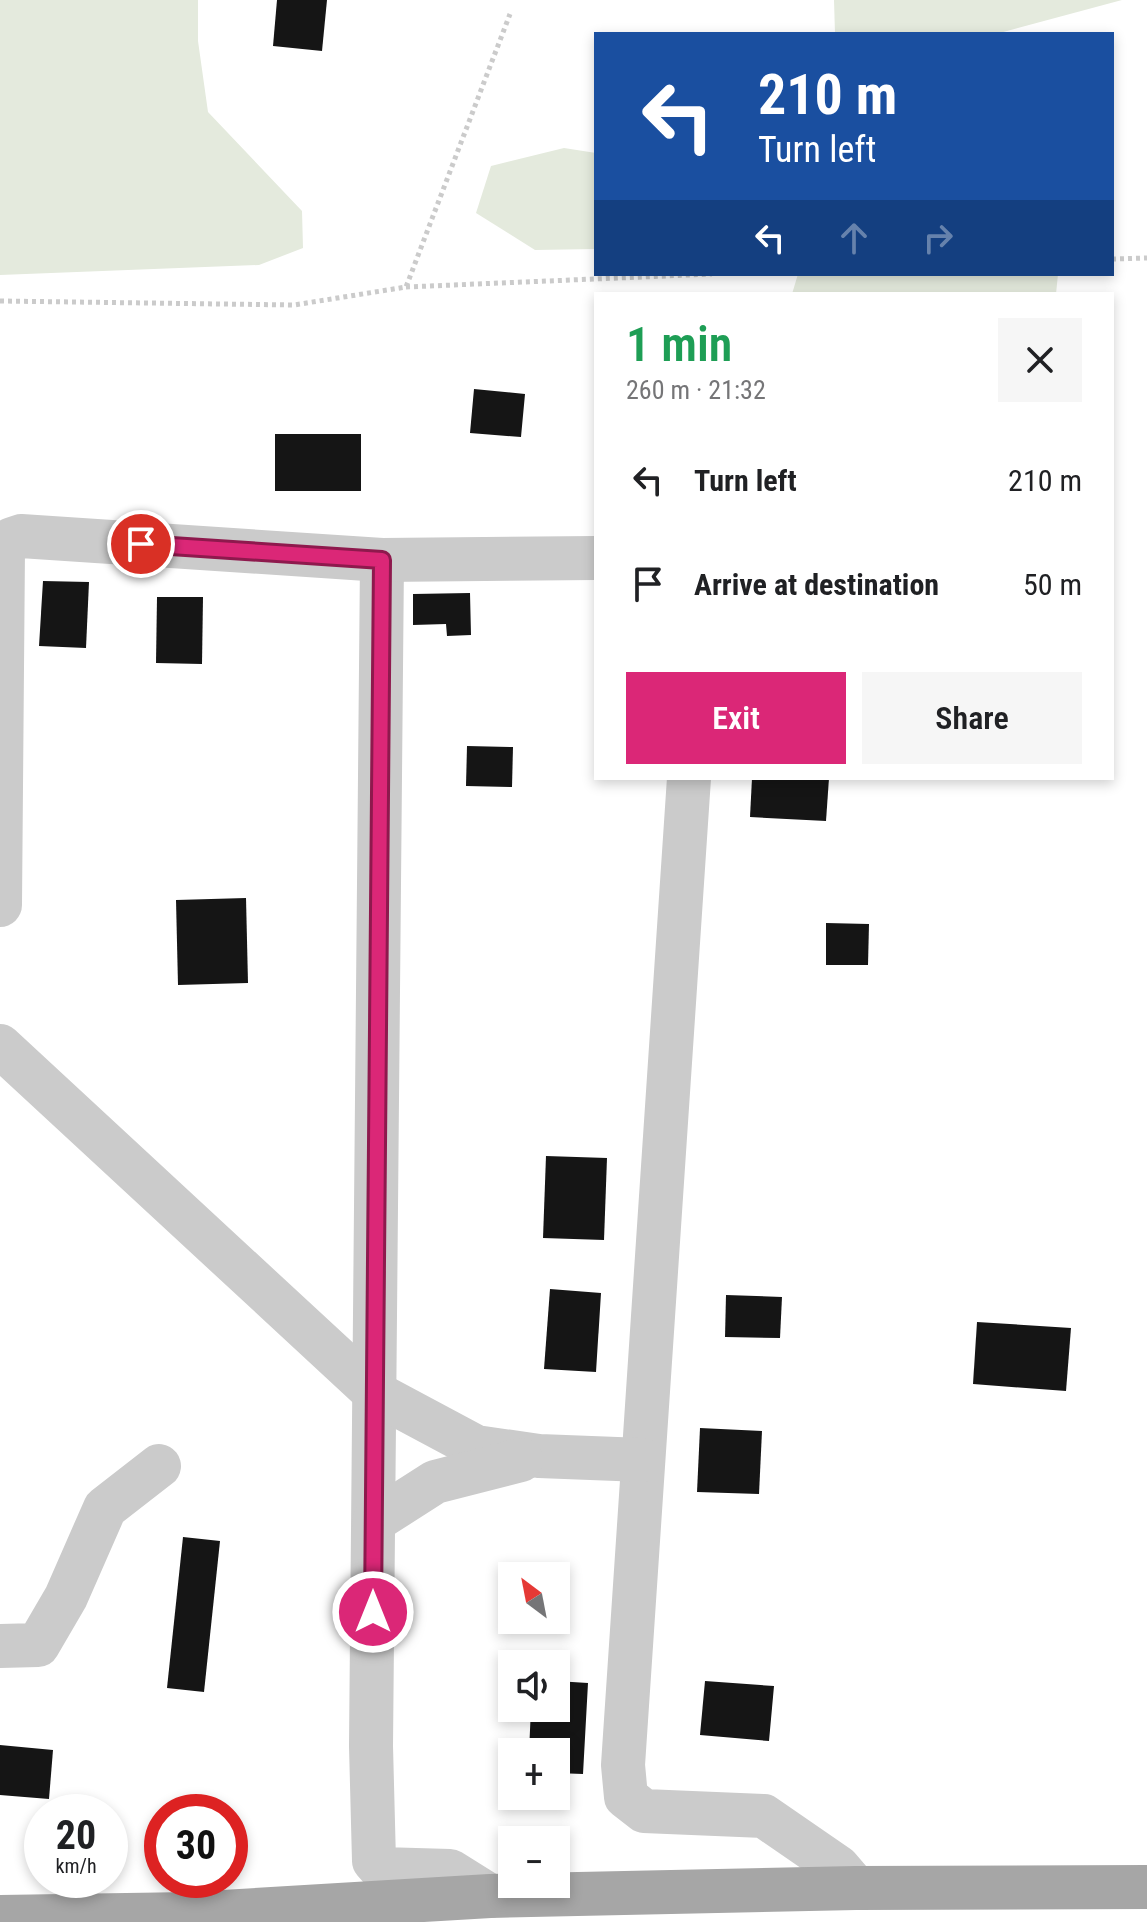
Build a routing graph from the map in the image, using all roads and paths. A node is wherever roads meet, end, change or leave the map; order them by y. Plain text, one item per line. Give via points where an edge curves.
1 (510, 14) dead end
2 (1147, 258) edge
3 (1114, 259) edge
4 (665, 276) edge
5 (406, 287) junction
6 (0, 301) edge
7 (594, 558) edge
8 (382, 560) junction
9 (689, 780) edge
10 (0, 905) edge
11 (0, 1046) edge
12 (375, 1393) junction
13 (539, 1456) junction
14 (643, 1460) junction
15 (159, 1466) dead end
16 (374, 1521) junction
17 (0, 1646) edge
18 (1147, 1887) edge
19 (856, 1888) junction
20 (490, 1896) junction
21 (0, 1917) edge

1 - 5 path
2 - 3 path
4 - 5 path
5 - 6 path via 294,305
7 - 8 street
8 - 10 street via 12,539 3,549
8 - 12 street
9 - 14 street
11 - 12 street
12 - 13 street via 476,1447
12 - 16 street
13 - 14 street
13 - 16 street via 435,1482
14 - 19 street via 623,1765 626,1797 644,1811 764,1816 838,1867
15 - 17 street via 105,1508 66,1597 38,1645
16 - 20 street via 374,1861 381,1869 450,1871
18 - 19 main road
19 - 20 main road
20 - 21 main road via 190,1914

